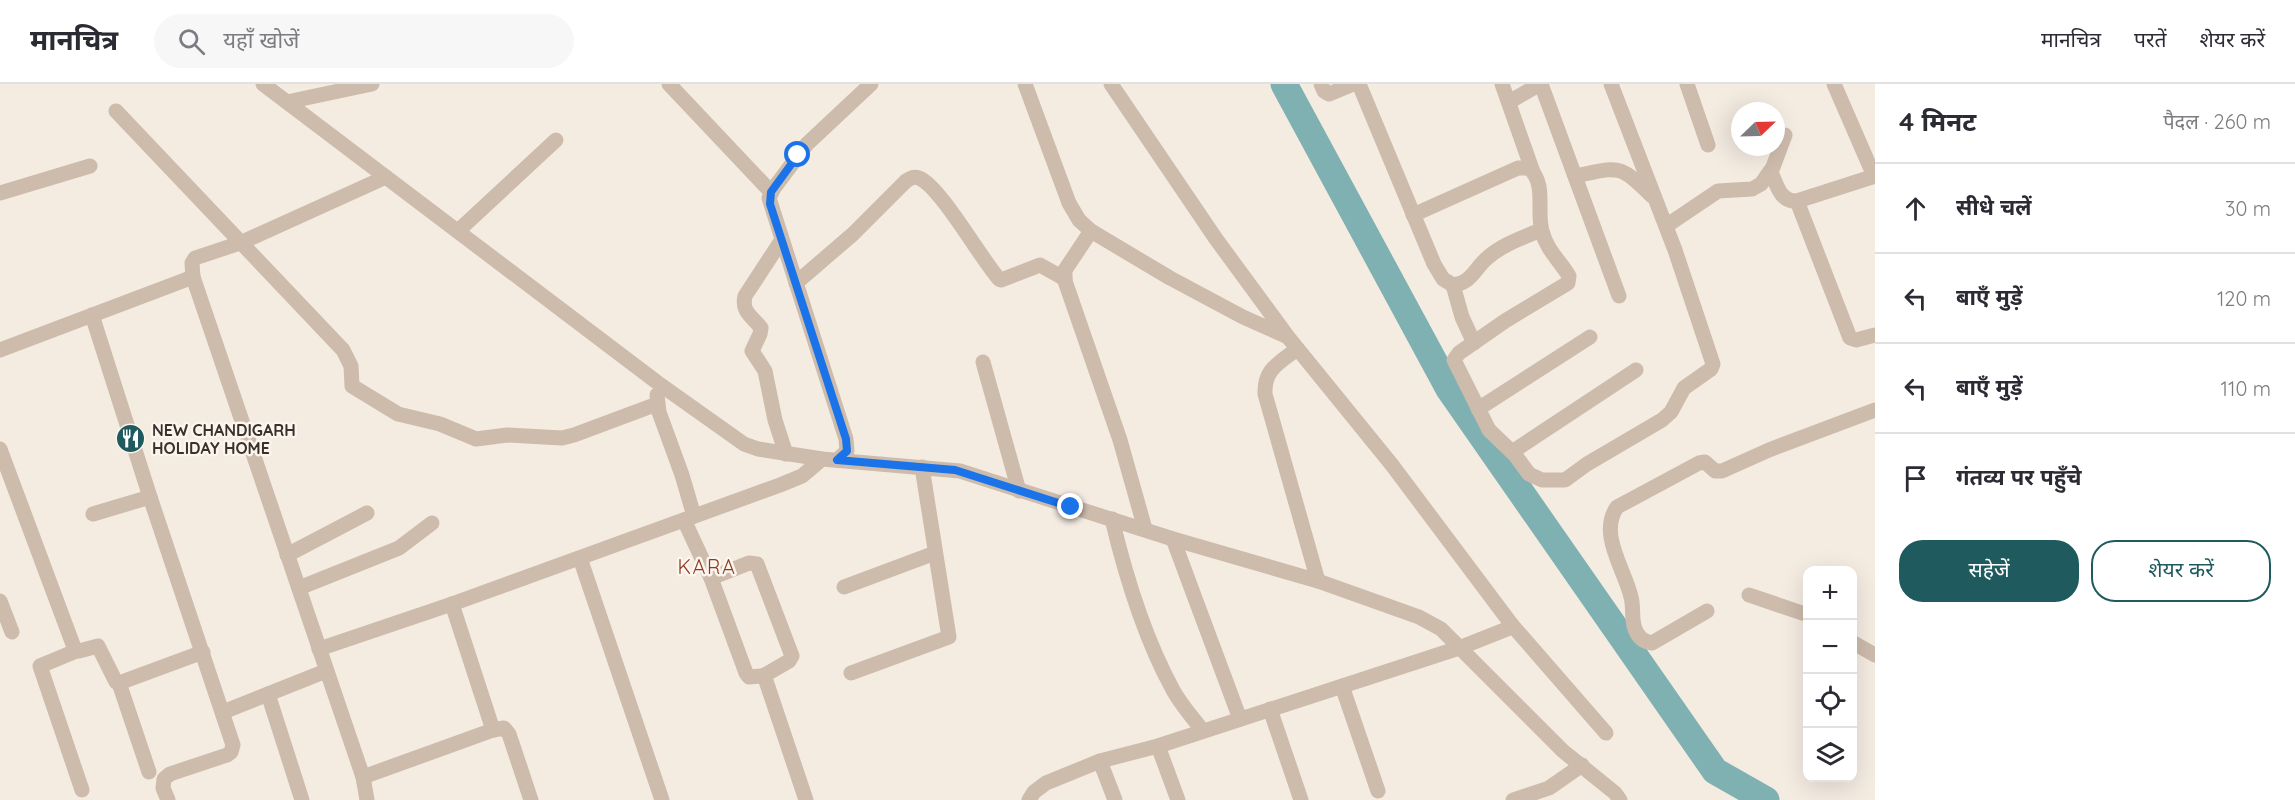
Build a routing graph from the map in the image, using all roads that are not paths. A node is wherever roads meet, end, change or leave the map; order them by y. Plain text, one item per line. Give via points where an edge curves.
1 (263, 84) edge
2 (372, 84) edge
3 (669, 84) edge
4 (871, 84) edge
5 (1025, 84) edge
6 (1111, 84) edge
7 (1321, 84) edge
8 (1353, 84) edge
9 (1359, 84) edge
10 (1502, 84) edge
11 (1540, 84) edge
12 (1611, 84) edge
13 (1687, 84) edge
14 (1834, 84) edge
15 (287, 102) junction
16 (1509, 102) junction
17 (116, 111) dead end
18 (556, 140) dead end
19 (1708, 144) dead end
20 (1777, 156) edge
21 (90, 166) dead end
22 (1533, 172) junction
23 (1771, 172) junction
24 (1874, 176) edge
25 (386, 177) junction
26 (1575, 177) junction
27 (771, 192) junction
28 (0, 193) edge
29 (1656, 200) junction
30 (1797, 201) junction
31 (1413, 215) junction
32 (1666, 226) junction
33 (1541, 230) junction
34 (458, 231) junction
35 (1090, 231) junction
36 (782, 241) junction
37 (240, 243) junction
38 (193, 277) junction
39 (1065, 279) junction
40 (795, 283) junction
41 (1453, 285) junction
42 (1619, 296) dead end
43 (92, 315) junction
44 (1875, 335) edge
45 (1590, 337) dead end
46 (1292, 343) junction
47 (1474, 343) junction
48 (0, 351) edge
49 (982, 362) dead end
50 (1636, 370) dead end
51 (658, 383) junction
52 (657, 404) junction
53 (1478, 409) junction
54 (1875, 410) edge
55 (0, 449) edge
56 (1512, 452) junction
57 (786, 454) junction
58 (829, 460) junction
59 (922, 467) junction
60 (1019, 490) junction
61 (150, 497) junction
62 (367, 513) dead end
63 (93, 514) dead end
64 (689, 518) junction
65 (1112, 519) junction
66 (432, 523) dead end
67 (1145, 529) junction
68 (1173, 539) junction
69 (935, 553) junction
70 (287, 555) junction
71 (580, 558) junction
72 (711, 578) junction
73 (1318, 581) junction
74 (298, 588) junction
75 (844, 588) dead end
76 (1749, 595) dead end
77 (0, 601) edge
78 (452, 604) junction
79 (1707, 611) dead end
80 (1803, 613) edge
81 (1512, 625) junction
82 (12, 632) dead end
83 (1857, 645) edge
84 (1459, 648) junction
85 (319, 649) junction
86 (76, 651) junction
87 (203, 652) junction
88 (1875, 655) edge
89 (326, 671) junction
90 (851, 673) dead end
91 (763, 676) junction
92 (119, 683) junction
93 (1342, 686) junction
94 (268, 694) junction
95 (1270, 709) junction
96 (223, 712) junction
97 (1240, 719) junction
98 (493, 730) junction
99 (1203, 731) junction
100 (1606, 733) dead end
101 (1158, 746) junction
102 (1100, 761) junction
103 (1582, 765) junction
104 (149, 772) dead end
105 (363, 777) junction
106 (82, 790) dead end
107 (1378, 791) dead end
108 (1551, 794) edge
109 (168, 800) edge
110 (303, 800) edge
111 (367, 800) edge
112 (531, 800) edge
113 (662, 800) edge
114 (806, 800) edge
115 (1029, 800) edge
116 (1115, 800) edge
117 (1178, 800) edge
118 (1301, 800) edge
119 (1513, 800) edge
120 (1620, 800) edge

1 - 15 street
2 - 15 street
3 - 27 street
4 - 27 street via 807,144
5 - 35 street via 1069,203
6 - 46 street
7 - 8 street via 1329,94
9 - 31 street
10 - 16 street
11 - 16 street
11 - 26 street
12 - 29 street
13 - 19 street
14 - 24 street
15 - 25 street
16 - 22 street
17 - 37 street
18 - 34 street
20 - 23 street
21 - 28 street
22 - 31 street via 1518,168
22 - 33 street via 1540,191
23 - 30 street via 1783,197
23 - 32 street via 1752,189 1718,191
24 - 30 street
25 - 34 street
25 - 37 street
26 - 29 street via 1621,170
26 - 42 street
27 - 36 street via 770,204
29 - 32 street
30 - 44 street via 1850,338
31 - 41 street via 1434,264 1443,279
32 - 56 street via 1711,359 1711,369 1684,388 1667,416 1565,480 1534,477
33 - 41 street via 1496,251 1469,279
33 - 47 street via 1569,276 1568,283
34 - 51 street
35 - 39 street via 1065,270
35 - 46 street
36 - 40 street
36 - 57 street via 743,302 761,328 752,351 765,371
37 - 38 street via 195,258
37 - 52 street via 343,350 351,366 352,387 398,414 436,423 476,439 510,435 562,438
38 - 43 street
38 - 70 street
39 - 40 street via 1040,265 999,279 931,188 913,177
39 - 67 street via 1120,440
40 - 58 street via 846,439 847,451
41 - 47 street
43 - 48 street
43 - 61 street
45 - 53 street
46 - 73 street via 1267,376 1265,394
46 - 81 street via 1392,465
47 - 53 street via 1454,360
49 - 60 street
50 - 56 street
51 - 52 street
51 - 57 street via 744,444
52 - 64 street via 682,475
53 - 56 street via 1489,430
54 - 79 street via 1722,471 1699,463 1617,507 1611,517 1613,544 1641,638 1652,644
55 - 86 street
57 - 58 street
58 - 59 street
58 - 64 street via 797,478
59 - 60 street via 955,470
59 - 69 street
60 - 65 street
61 - 63 street
61 - 87 street
62 - 70 street
64 - 71 street
64 - 72 street
65 - 67 street
65 - 99 street via 1128,583 1153,648 1173,690
66 - 74 street via 399,548
67 - 68 street
68 - 73 street
68 - 97 street
69 - 75 street
69 - 90 street via 949,637
70 - 74 street
71 - 78 street
71 - 113 street
72 - 91 street via 747,675
72 - 91 street via 749,563 757,564 792,658
73 - 84 street via 1428,621
74 - 85 street
76 - 80 street
77 - 82 street
78 - 85 street
78 - 98 street
81 - 84 street
81 - 100 street
83 - 88 street
84 - 93 street
84 - 103 street
85 - 89 street
86 - 92 street via 98,646
86 - 106 street via 40,666
87 - 92 street
87 - 96 street
89 - 94 street
89 - 105 street
91 - 114 street
92 - 104 street
93 - 95 street
93 - 107 street
94 - 96 street
94 - 110 street
95 - 97 street
95 - 118 street
96 - 109 street via 233,745 231,752 170,774 164,779 163,788
97 - 99 street
98 - 105 street
98 - 112 street via 507,730
99 - 101 street
101 - 102 street
101 - 117 street
102 - 115 street via 1047,783
102 - 116 street
103 - 108 street
103 - 120 street
105 - 111 street
108 - 119 street

